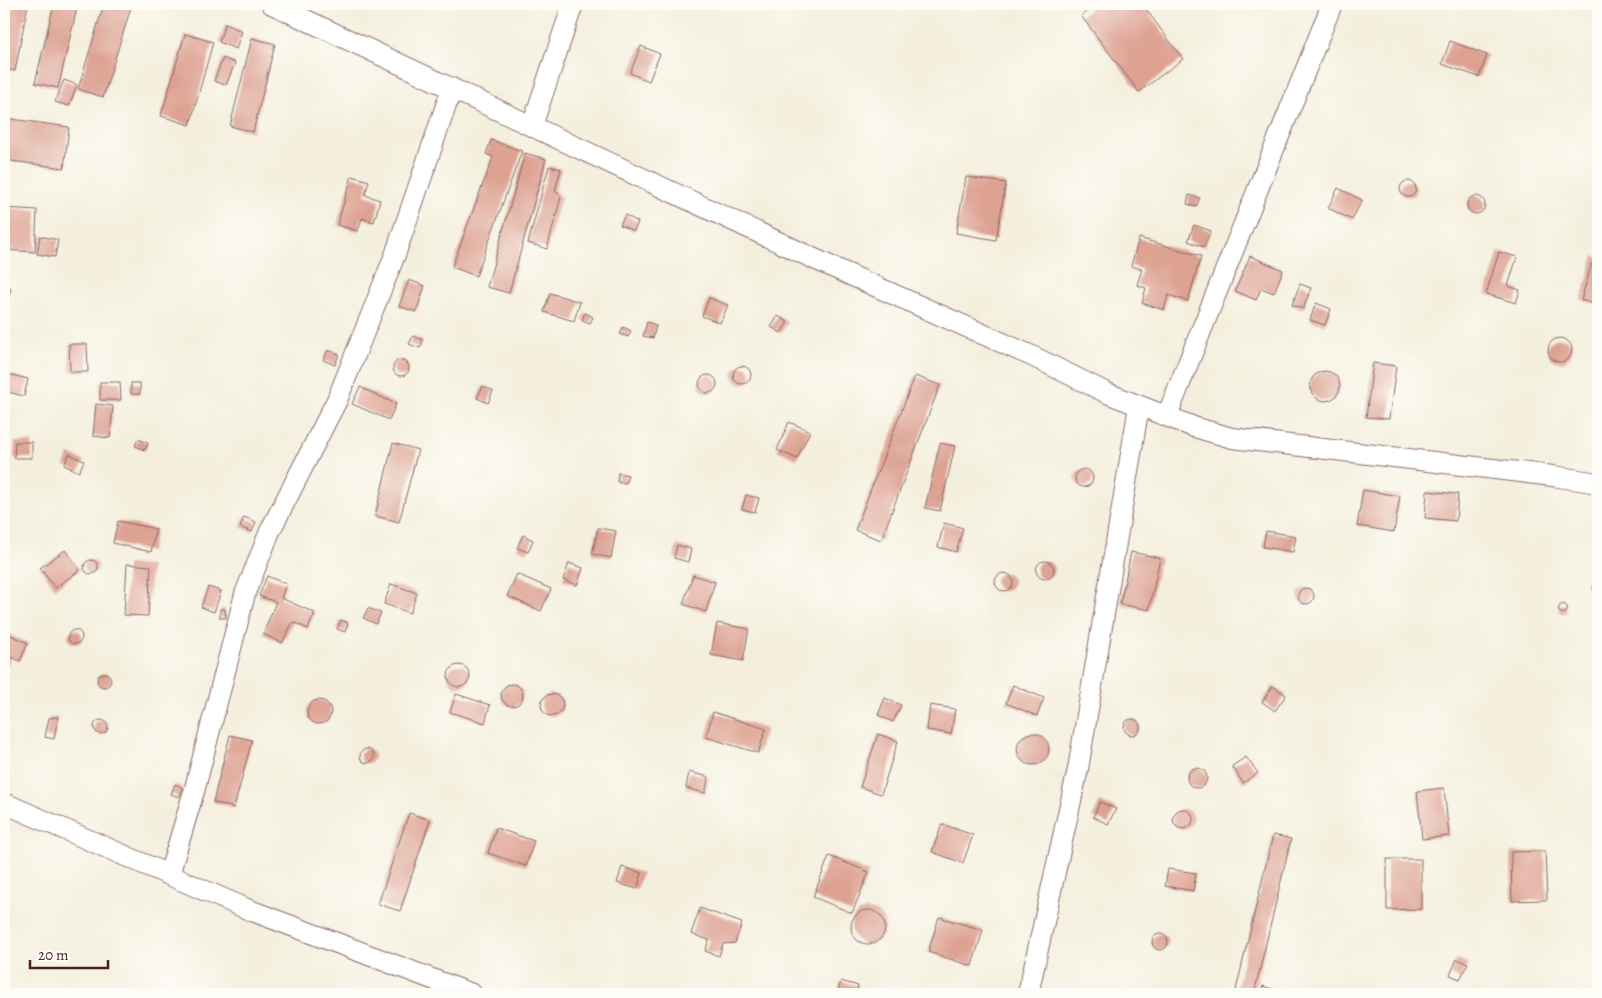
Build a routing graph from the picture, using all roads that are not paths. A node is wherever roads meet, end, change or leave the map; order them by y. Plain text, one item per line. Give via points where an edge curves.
1 (272, 4) edge
2 (573, 4) edge
3 (1332, 4) edge
4 (452, 88) junction
5 (532, 126) junction
6 (1139, 406) junction
7 (1168, 416) junction
8 (1598, 483) edge
9 (4, 803) edge
10 (169, 875) junction
11 (472, 994) edge
12 (1028, 994) edge

1 - 4 street
2 - 5 street
3 - 7 street
4 - 5 street
4 - 10 street via 395,255 337,400 270,531 245,594 196,788
5 - 6 street
6 - 7 street
6 - 12 street via 1078,769
7 - 8 street via 1232,438
9 - 10 street
10 - 11 street via 246,909

